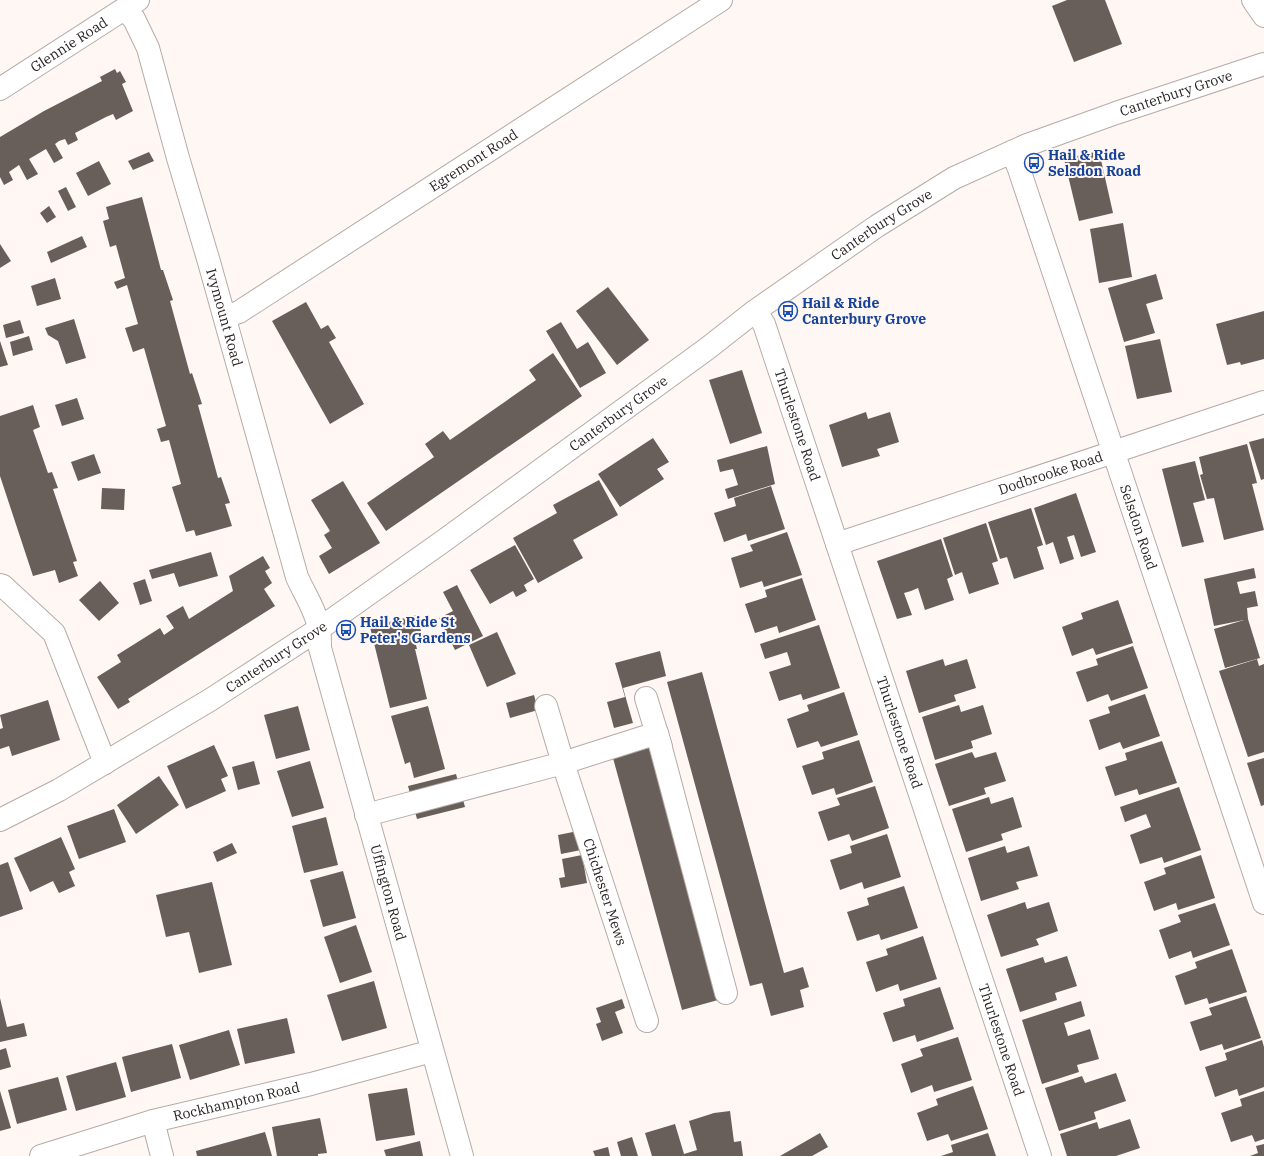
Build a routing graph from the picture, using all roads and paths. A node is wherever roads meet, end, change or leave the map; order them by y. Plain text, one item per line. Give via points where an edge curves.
1 (721, 0) edge
2 (1253, 0) edge
3 (132, 5) edge
4 (1264, 16) edge
5 (1264, 64) edge
6 (0, 89) edge
7 (1012, 152) junction
8 (755, 311) junction
9 (224, 317) junction
10 (1264, 402) edge
11 (1114, 452) junction
12 (837, 544) junction
13 (1, 582) edge
14 (319, 629) junction
15 (646, 698) dead end
16 (546, 706) dead end
17 (657, 733) junction
18 (105, 763) junction
19 (563, 763) junction
20 (366, 815) junction
21 (0, 820) edge
22 (1264, 903) edge
23 (732, 990) dead end
24 (647, 1021) dead end
25 (432, 1051) junction
26 (153, 1121) junction
27 (41, 1156) edge
28 (162, 1156) edge
29 (462, 1156) edge
30 (1040, 1156) edge

1 - 9 street, Egremont Road via 239,312
2 - 4 street
3 - 6 street, Glennie Road
3 - 9 street, Ivymount Road via 134,19 148,48
5 - 7 street, Canterbury Grove via 1116,113
7 - 8 street, Canterbury Grove via 954,178 877,226
7 - 11 street, Selsdon Road
8 - 12 street, Thurlestone Road via 764,324
8 - 14 street, Canterbury Grove via 708,348
9 - 14 street, Ivymount Road via 297,577
10 - 11 street, Dodbrooke Road
11 - 12 street, Dodbrooke Road
11 - 22 street, Selsdon Road
12 - 30 street, Thurlestone Road
13 - 18 street via 54,633
14 - 18 street, Canterbury Grove via 210,700
14 - 20 street, Uffington Road via 320,648
15 - 17 street
16 - 19 street, Chichester Mews
17 - 19 street
17 - 23 street
18 - 21 street, Canterbury Grove
19 - 20 street
19 - 24 street, Chichester Mews
20 - 25 street, Uffington Road
25 - 26 street, Rockhampton Road via 311,1084
25 - 29 street, Uffington Road
26 - 27 street, Rockhampton Road
26 - 28 street

